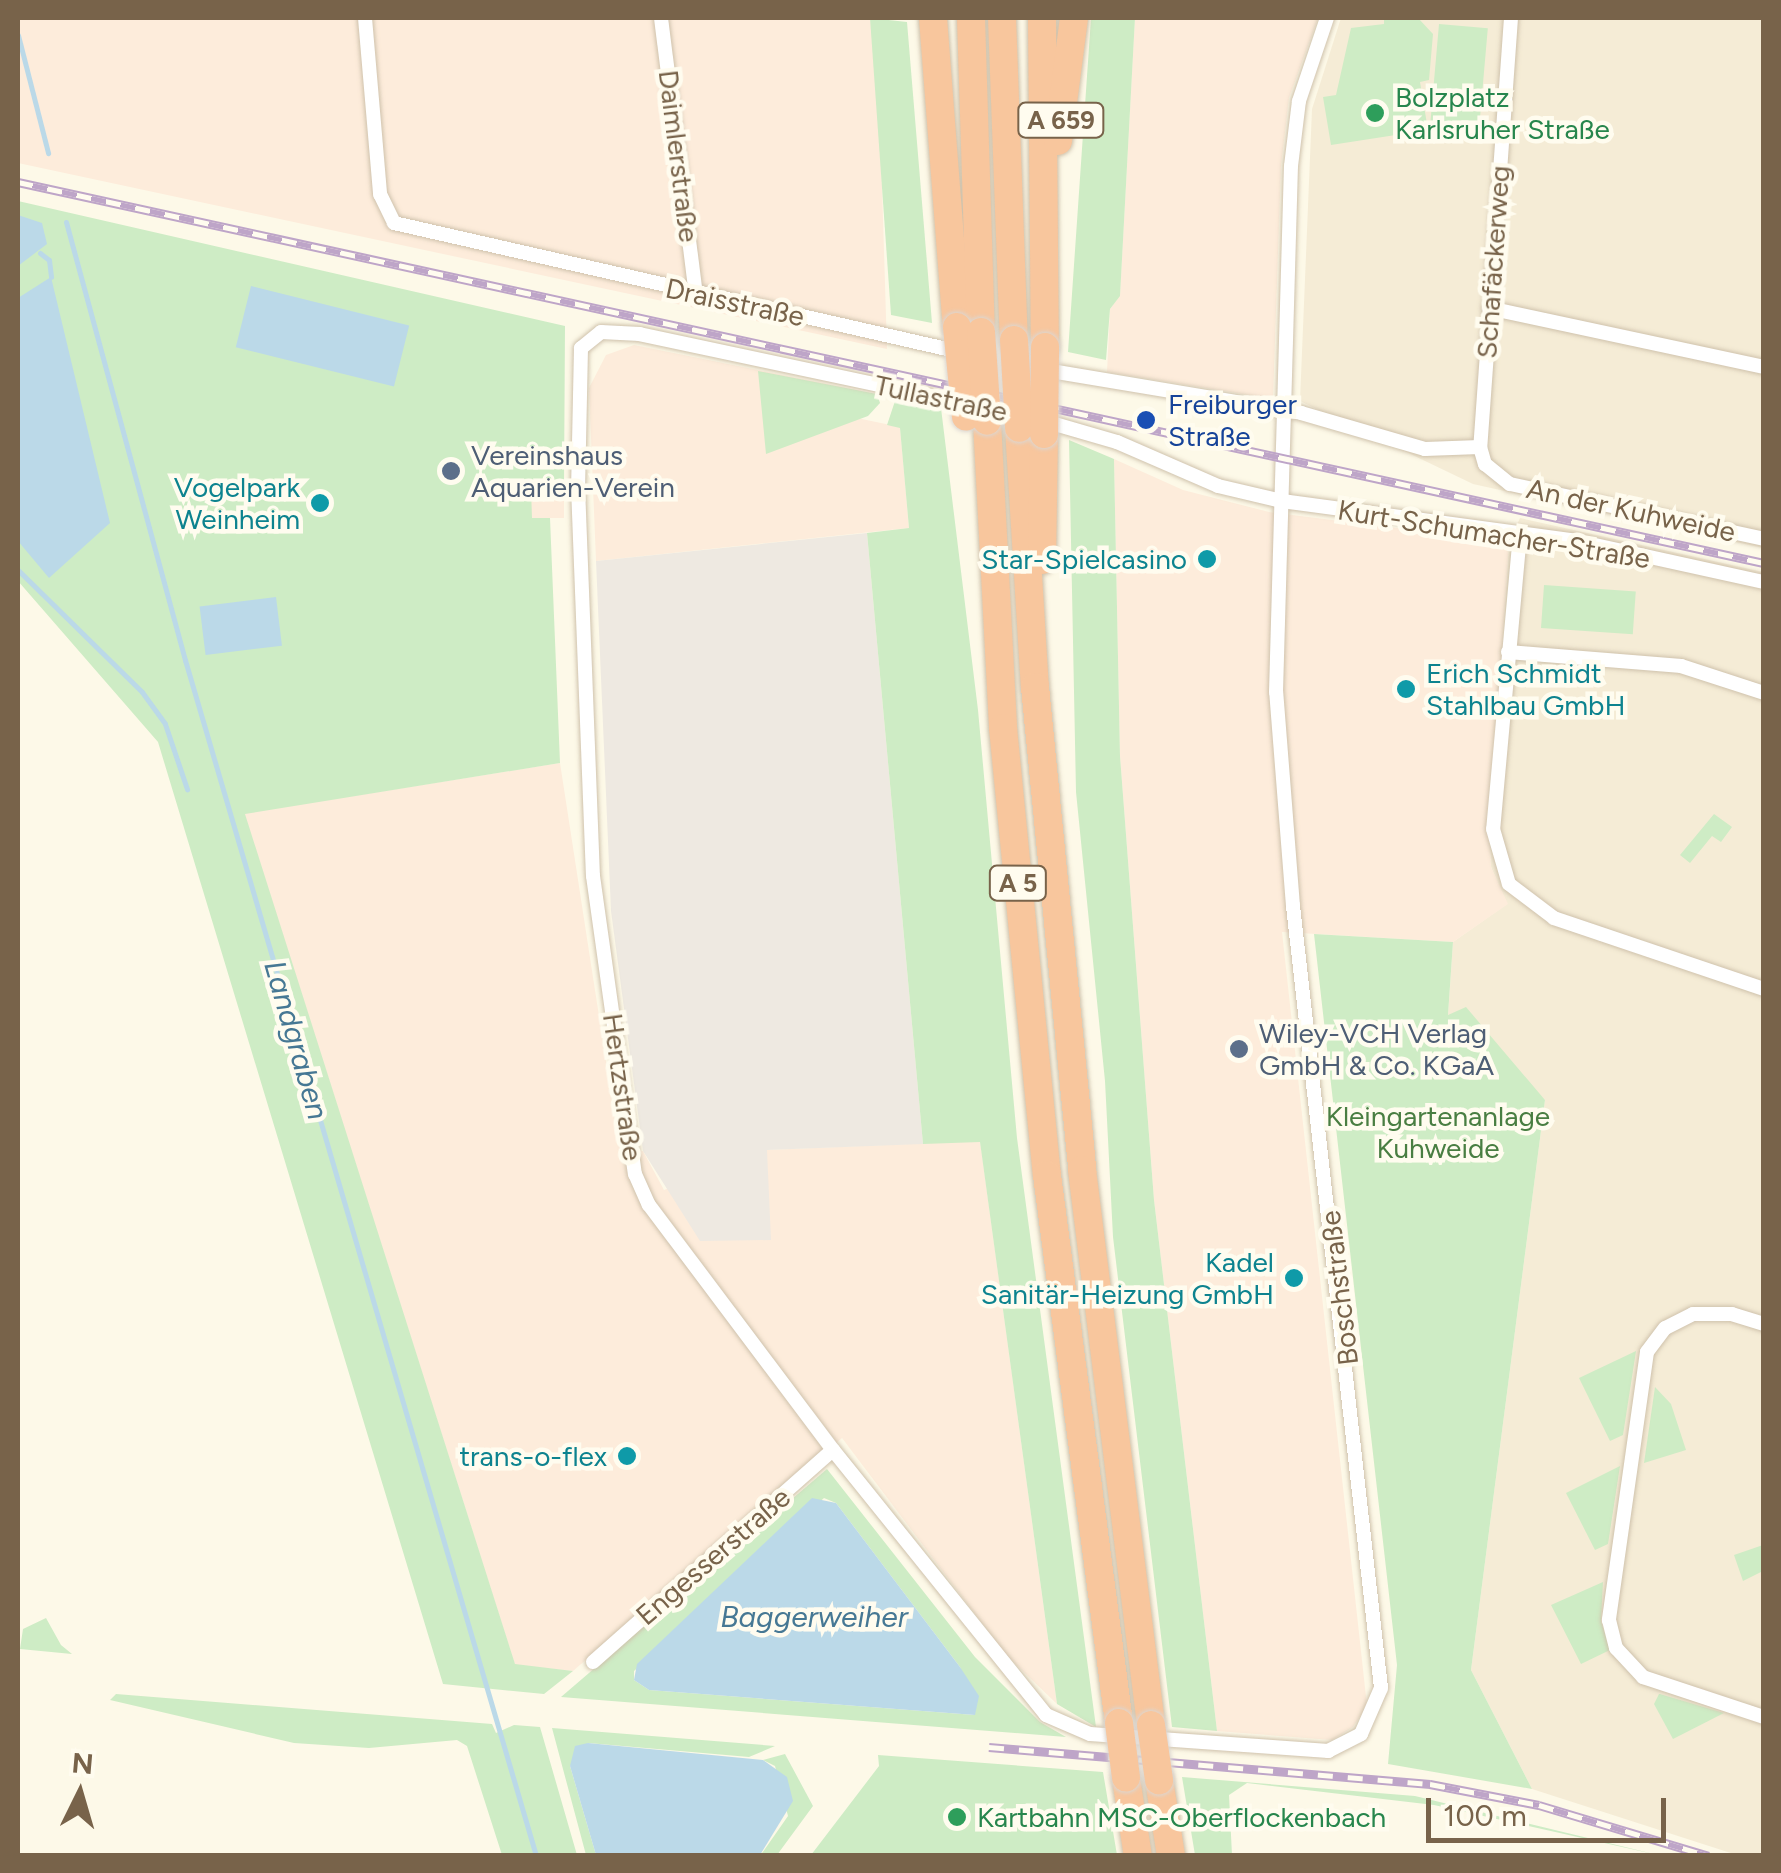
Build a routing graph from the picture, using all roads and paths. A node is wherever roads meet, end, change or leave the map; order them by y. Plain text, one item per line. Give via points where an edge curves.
1 (365, 18) edge
2 (661, 18) edge
3 (916, 18) edge
4 (933, 18) edge
5 (971, 18) edge
6 (1002, 18) edge
7 (1042, 18) edge
8 (1074, 18) edge
9 (1326, 18) edge
10 (1511, 18) edge
11 (940, 146) junction
12 (1046, 222) junction
13 (696, 294) junction
14 (1489, 308) junction
15 (969, 330) junction
16 (591, 336) joint
17 (1764, 366) edge
18 (1285, 410) junction
19 (1032, 431) junction
20 (1480, 446) junction
21 (1282, 501) junction
22 (1520, 534) junction
23 (1764, 539) edge
24 (1764, 582) edge
25 (1508, 652) junction
26 (1764, 692) edge
27 (1764, 989) edge
28 (1764, 1324) edge
29 (833, 1450) junction
30 (593, 1662) dead end
31 (1764, 1717) edge
32 (1090, 1734) joint
33 (1138, 1856) edge
34 (1171, 1856) edge

1 - 13 street, Draisstraße via 380,194 394,222
2 - 13 street, Daimlerstraße
3 - 11 highway, A 5
4 - 11 highway, A 5
5 - 15 highway, A 5
6 - 19 highway, bridge via 1014,340
7 - 12 highway
8 - 12 highway, A 659
9 - 18 street via 1299,102 1290,166
10 - 14 street, Schafäckerweg
11 - 15 highway, A 5
12 - 19 highway, bridge via 1045,346
13 - 18 street, Draisstraße via 1083,378
14 - 17 street
14 - 20 street, Schafäckerweg
15 - 33 highway, A 5, bridge via 1047,1175
16 - 21 street, Tullastraße via 640,334 1077,428 1180,473
16 - 29 street, Hertzstraße via 581,348 577,386 593,876 631,1158 649,1205
18 - 20 street via 1413,447
18 - 21 street
19 - 34 highway, A 5, bridge via 1035,686 1082,1170
20 - 23 street, An der Kuhweide via 1495,476 1510,484
21 - 22 street, Kurt-Schumacher-Straße
21 - 32 street, Boschstraße via 1280,769 1382,1688 1361,1734 1328,1751
22 - 24 street, Kurt-Schumacher-Straße
22 - 25 street
25 - 26 street via 1682,666
25 - 27 street via 1493,828 1509,884 1554,918
28 - 31 street via 1732,1314 1694,1314 1665,1328 1647,1352 1608,1620 1616,1648 1643,1677
29 - 30 street, Engesserstraße
29 - 32 street, Hertzstraße via 1014,1680 1046,1715

